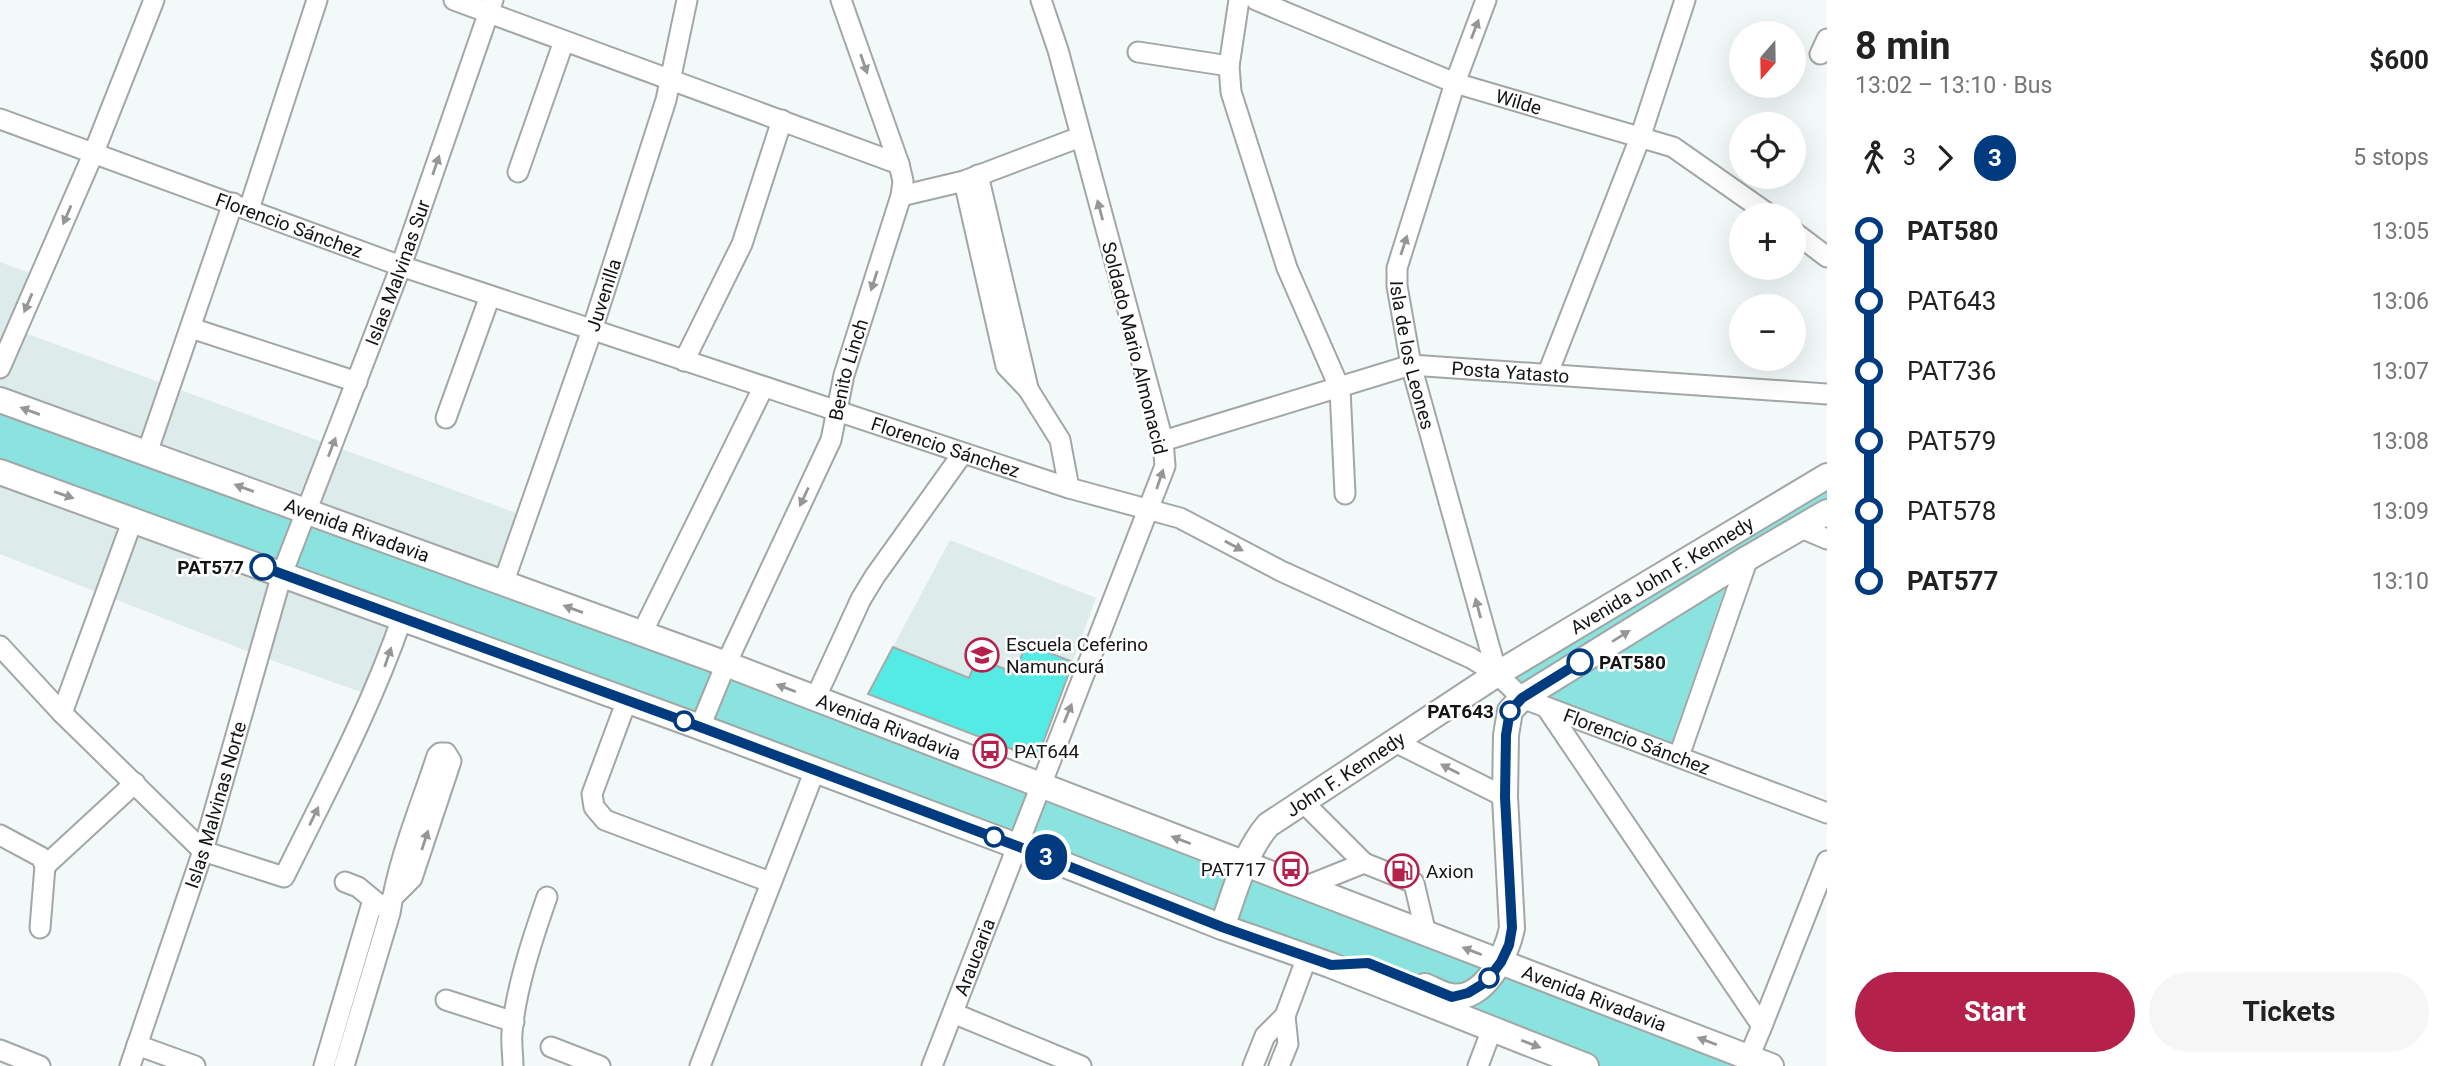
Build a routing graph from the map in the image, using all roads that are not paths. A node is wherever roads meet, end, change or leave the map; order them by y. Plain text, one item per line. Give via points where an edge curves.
1 (154, 0) edge
2 (317, 0) edge
3 (454, 0) edge
4 (687, 0) edge
5 (841, 0) edge
6 (1041, 0) edge
7 (1239, 0) edge
8 (1256, 0) edge
9 (1486, 0) edge
10 (1685, 0) edge
11 (491, 6) edge
12 (564, 41) junction
13 (1138, 52) dead end
14 (1229, 66) junction
15 (669, 79) junction
16 (1455, 83) junction
17 (0, 120) edge
18 (782, 120) junction
19 (1080, 136) junction
20 (1640, 138) junction
21 (94, 152) junction
22 (899, 164) junction
23 (518, 172) dead end
24 (971, 178) junction
25 (901, 196) junction
26 (1753, 203) edge
27 (241, 206) junction
28 (1806, 241) edge
29 (1827, 257) edge
30 (401, 266) junction
31 (490, 296) junction
32 (191, 328) junction
33 (592, 330) junction
34 (684, 361) junction
35 (1411, 365) junction
36 (0, 368) edge
37 (1548, 373) junction
38 (357, 382) junction
39 (763, 388) junction
40 (1340, 389) junction
41 (1827, 394) edge
42 (0, 400) edge
43 (837, 412) junction
44 (446, 418) dead end
45 (1163, 441) junction
46 (147, 453) junction
47 (963, 453) junction
48 (0, 472) edge
49 (1827, 476) edge
50 (1069, 488) junction
51 (1345, 494) dead end
52 (1149, 509) junction
53 (308, 511) junction
54 (1827, 512) edge
55 (133, 519) junction
56 (1801, 528) junction
57 (1827, 538) edge
58 (295, 541) joint
59 (1748, 558) junction
60 (282, 574) junction
61 (503, 583) junction
62 (402, 618) junction
63 (642, 634) junction
64 (0, 646) edge
65 (726, 664) junction
66 (1497, 674) junction
67 (815, 699) junction
68 (626, 700) junction
69 (1516, 704) junction
70 (1546, 706) junction
71 (62, 713) junction
72 (700, 727) junction
73 (1395, 742) junction
74 (1679, 756) junction
75 (815, 770) junction
76 (135, 783) junction
77 (1040, 785) junction
78 (1505, 797) junction
79 (1303, 802) junction
80 (1827, 813) edge
81 (0, 835) edge
82 (1017, 846) junction
83 (203, 851) junction
84 (1827, 860) edge
85 (1364, 863) junction
86 (1245, 864) junction
87 (45, 866) junction
88 (345, 882) dead end
89 (770, 882) junction
90 (1304, 887) junction
91 (547, 897) dead end
92 (385, 904) junction
93 (1222, 927) junction
94 (40, 928) dead end
95 (1426, 934) junction
96 (1307, 957) junction
97 (1501, 962) junction
98 (1331, 965) junction
99 (446, 1000) dead end
100 (953, 1013) junction
101 (1285, 1016) junction
102 (514, 1022) junction
103 (1762, 1026) junction
104 (1492, 1029) junction
105 (137, 1045) junction
106 (551, 1047) dead end
107 (0, 1050) edge
108 (1760, 1062) edge
109 (40, 1066) edge
110 (130, 1066) edge
111 (195, 1066) edge
112 (324, 1066) edge
113 (344, 1066) edge
114 (513, 1066) edge
115 (600, 1066) edge
116 (700, 1066) edge
117 (932, 1066) edge
118 (1081, 1066) edge
119 (1253, 1066) edge
120 (1279, 1066) edge
121 (1478, 1066) edge
122 (1586, 1066) edge

1 - 21 street
2 - 27 street
3 - 11 street
4 - 15 street, Juvenilla
5 -> 22 street, Benito Linch
6 - 19 street, Soldado Mario Almonacid
7 - 14 street
8 - 16 street, Wilde
16 -> 9 street, Isla de los Leones
10 - 20 street
11 - 12 street
30 -> 11 street, Islas Malvinas Sur
12 - 15 street
12 - 23 street
13 - 14 street
14 - 40 street via 1231,92 1287,268
15 - 18 street
15 - 33 street, Juvenilla
16 - 20 street, Wilde
35 -> 16 street, Isla de los Leones via 1397,268
17 - 21 street, Florencio Sánchez
18 - 22 street
18 - 34 street via 742,244
19 - 24 street
45 -> 19 street, Soldado Mario Almonacid
20 - 26 street, Wilde via 1673,147
20 - 37 street
21 - 27 street, Florencio Sánchez
21 -> 36 street
22 - 25 street, Benito Linch
24 - 25 street
24 - 50 street via 1028,389 1060,440
25 -> 43 street, Benito Linch via 844,375
27 - 30 street, Florencio Sánchez
27 - 32 street
28 - 29 street
30 - 31 street, Florencio Sánchez
30 - 38 street, Islas Malvinas Sur
31 - 33 street, Florencio Sánchez
31 - 44 street
32 - 38 street
32 - 46 street
33 - 34 street, Florencio Sánchez
33 - 61 street, Juvenilla
34 - 39 street, Florencio Sánchez
35 - 37 street, Posta Yatasto
35 - 40 street, Posta Yatasto
66 -> 35 street, Isla de los Leones
37 - 41 street, Posta Yatasto
53 -> 38 street, Islas Malvinas Sur
39 - 43 street, Florencio Sánchez
39 - 63 street
40 - 45 street, Posta Yatasto
40 - 51 street
46 -> 42 main road, Avenida Rivadavia
43 - 47 street, Florencio Sánchez
43 -> 65 street, Benito Linch via 831,440
52 -> 45 street, Soldado Mario Almonacid via 1165,466
53 -> 46 main road, Avenida Rivadavia
47 - 50 street, Florencio Sánchez
47 - 67 street via 861,599
48 -> 55 main road
49 - 66 main road, Avenida John F. Kennedy
50 - 52 street, Florencio Sánchez
52 -> 66 street, Florencio Sánchez via 1180,518
77 -> 52 street, Soldado Mario Almonacid
53 - 58 street, Islas Malvinas Sur
53 - 61 main road, Avenida Rivadavia
54 - 56 main road, Avenida John F. Kennedy
55 - 60 main road
55 - 71 street
56 - 57 street
56 - 59 main road, Avenida John F. Kennedy
58 - 60 street, Islas Malvinas Norte
69 -> 59 main road, Avenida John F. Kennedy
59 - 74 street
60 - 62 main road
60 - 83 street, Islas Malvinas Norte
63 -> 61 main road, Avenida Rivadavia
62 - 68 main road
83 -> 62 street via 284,877 359,726
63 - 65 main road, Avenida Rivadavia
64 - 71 street
67 -> 65 main road, Avenida Rivadavia
65 - 72 street, Benito Linch
66 - 69 street, Florencio Sánchez
66 - 73 main road, John F. Kennedy
67 - 77 main road, Avenida Rivadavia
68 - 72 main road
68 - 89 street via 592,794 594,807 605,820
69 - 70 street, Florencio Sánchez
69 - 78 main road via 1506,735
70 - 74 street, Florencio Sánchez
70 - 103 street
71 - 76 street
72 - 75 main road
78 -> 73 street
73 - 79 main road, John F. Kennedy
74 - 80 street, Florencio Sánchez
75 - 82 main road
75 - 89 street
76 - 83 street
76 - 87 street
77 - 82 street, Soldado Mario Almonacid
86 -> 77 main road, Avenida Rivadavia
78 - 97 main road via 1512,928
79 - 85 street
79 - 86 main road, John F. Kennedy via 1268,825
81 - 87 street via 41,857
82 - 93 main road
82 - 100 street, Araucaria
83 - 105 street, Islas Malvinas Norte
84 - 103 street
85 - 90 street
85 - 95 street via 1414,883
86 - 90 main road, Avenida Rivadavia
86 - 93 main road
87 - 94 street
88 - 92 street
89 - 116 street
90 - 95 main road, Avenida Rivadavia
91 - 102 street via 528,954
92 -> 92 street via 412,878 451,761 446,753 437,757
92 - 112 street
92 - 113 street
93 - 96 main road
97 -> 95 main road, Avenida Rivadavia
96 - 98 main road
96 - 101 street
97 - 98 main road via 1486,982 1452,997 1368,963
108 -> 97 main road, Avenida Rivadavia
98 - 104 main road
99 - 102 street
100 - 117 street, Araucaria
100 - 118 street
101 - 119 street via 1265,1036
101 - 120 street via 1288,1044
102 - 114 street
103 - 108 street
104 - 121 street
104 -> 122 main road
105 - 110 street, Islas Malvinas Norte
105 - 111 street
106 - 115 street
107 - 109 street

